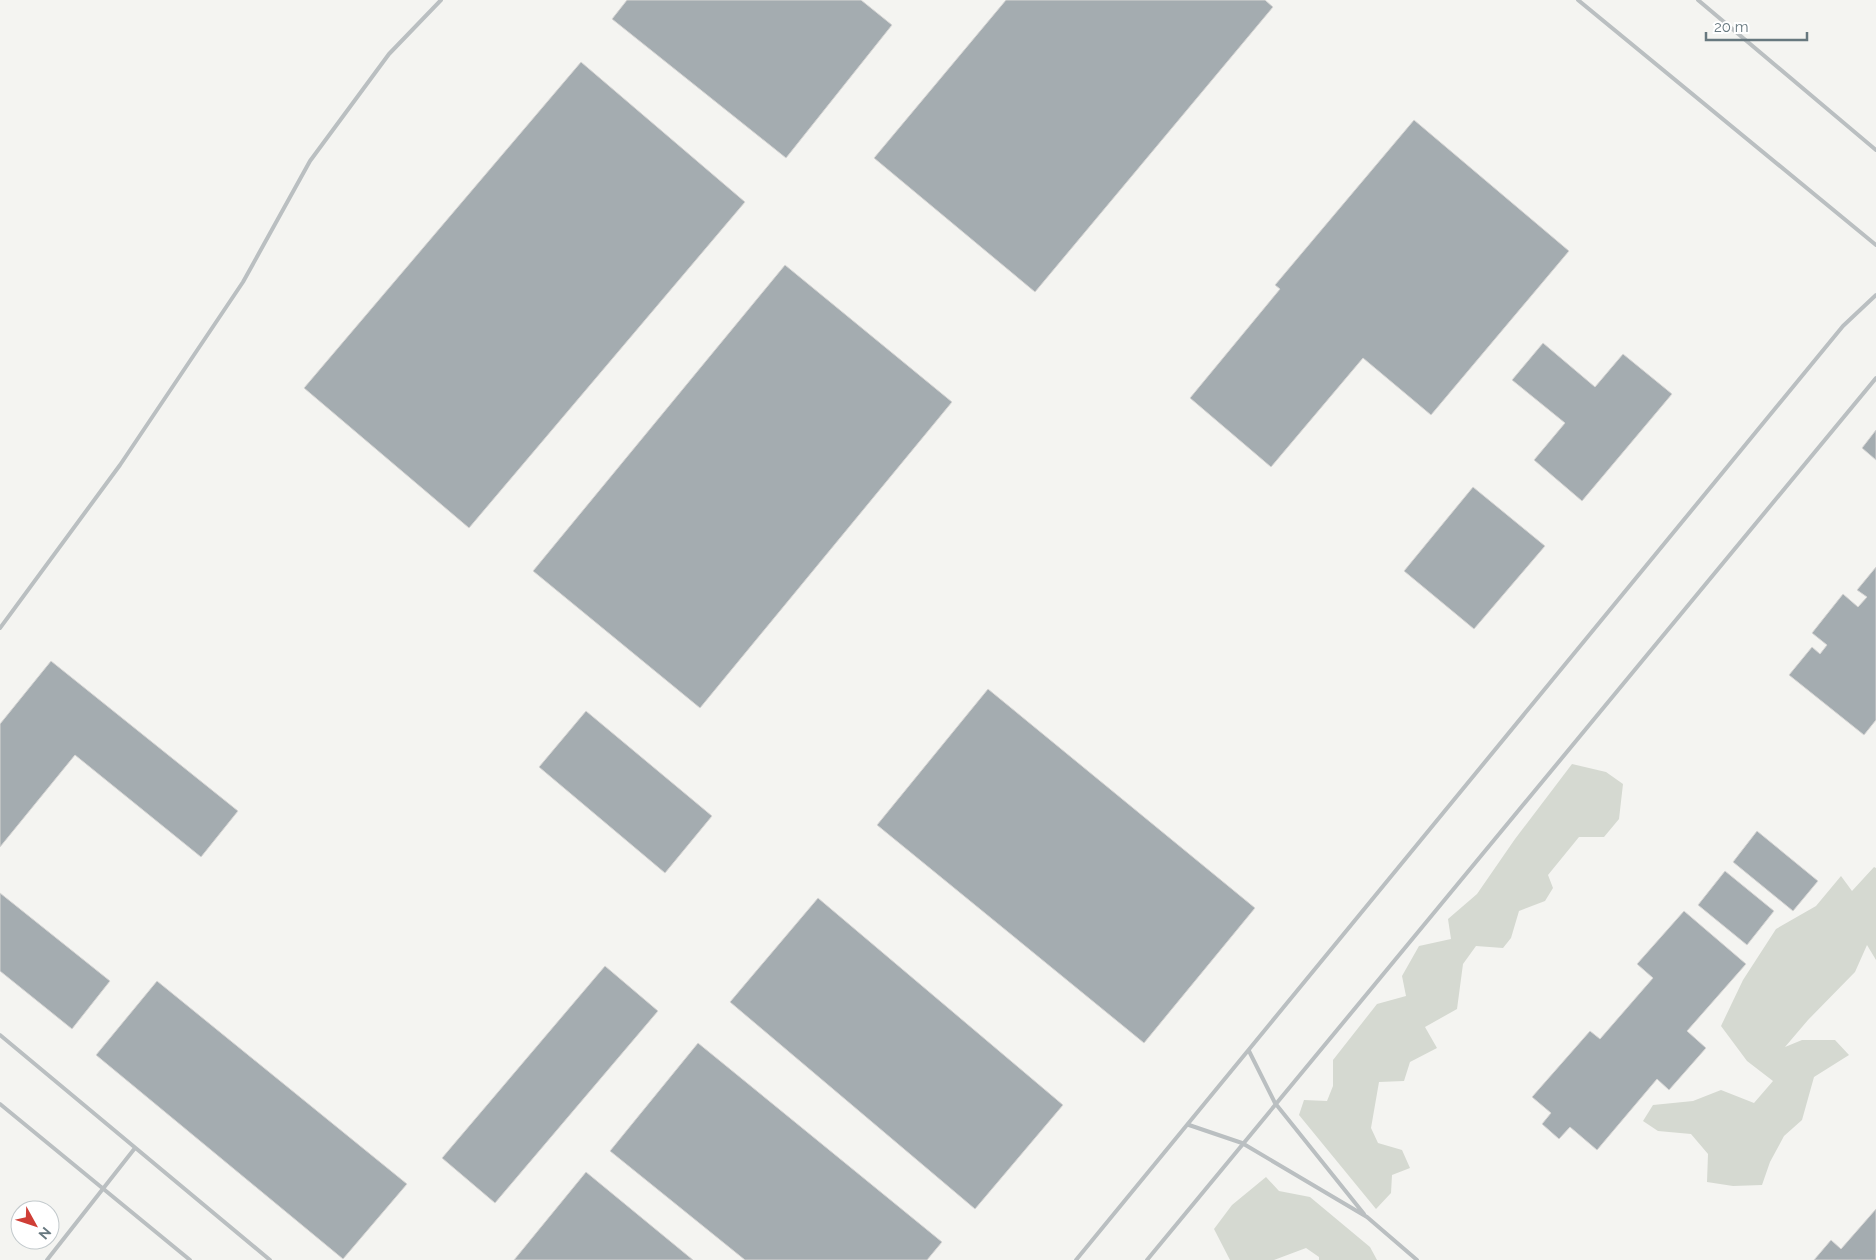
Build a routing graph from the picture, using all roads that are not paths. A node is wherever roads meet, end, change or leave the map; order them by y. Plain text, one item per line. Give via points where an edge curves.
1 (441, 0) edge
2 (1578, 0) edge
3 (1698, 0) edge
4 (1876, 150) edge
5 (1876, 245) edge
6 (1876, 295) edge
7 (1876, 378) edge
8 (0, 628) edge
9 (0, 1035) edge
10 (1249, 1051) junction
11 (0, 1104) edge
12 (1275, 1104) junction
13 (1189, 1124) junction
14 (1242, 1143) junction
15 (135, 1148) junction
16 (104, 1189) junction
17 (1367, 1217) junction
18 (47, 1260) edge
19 (190, 1260) edge
20 (270, 1260) edge
21 (1076, 1260) edge
22 (1147, 1260) edge
23 (1417, 1260) edge

1 - 8 lane via 389,54 310,160 238,290 120,466
2 - 5 lane
3 - 4 lane
6 - 10 lane via 1843,326
7 - 12 lane
9 - 15 lane
10 - 12 lane
10 - 13 lane
11 - 16 lane
12 - 14 lane
12 - 17 lane
13 - 14 lane
13 - 21 lane
14 - 17 lane
14 - 22 lane
15 - 16 lane
15 - 20 lane
16 - 18 lane
16 - 19 lane
17 - 23 lane

